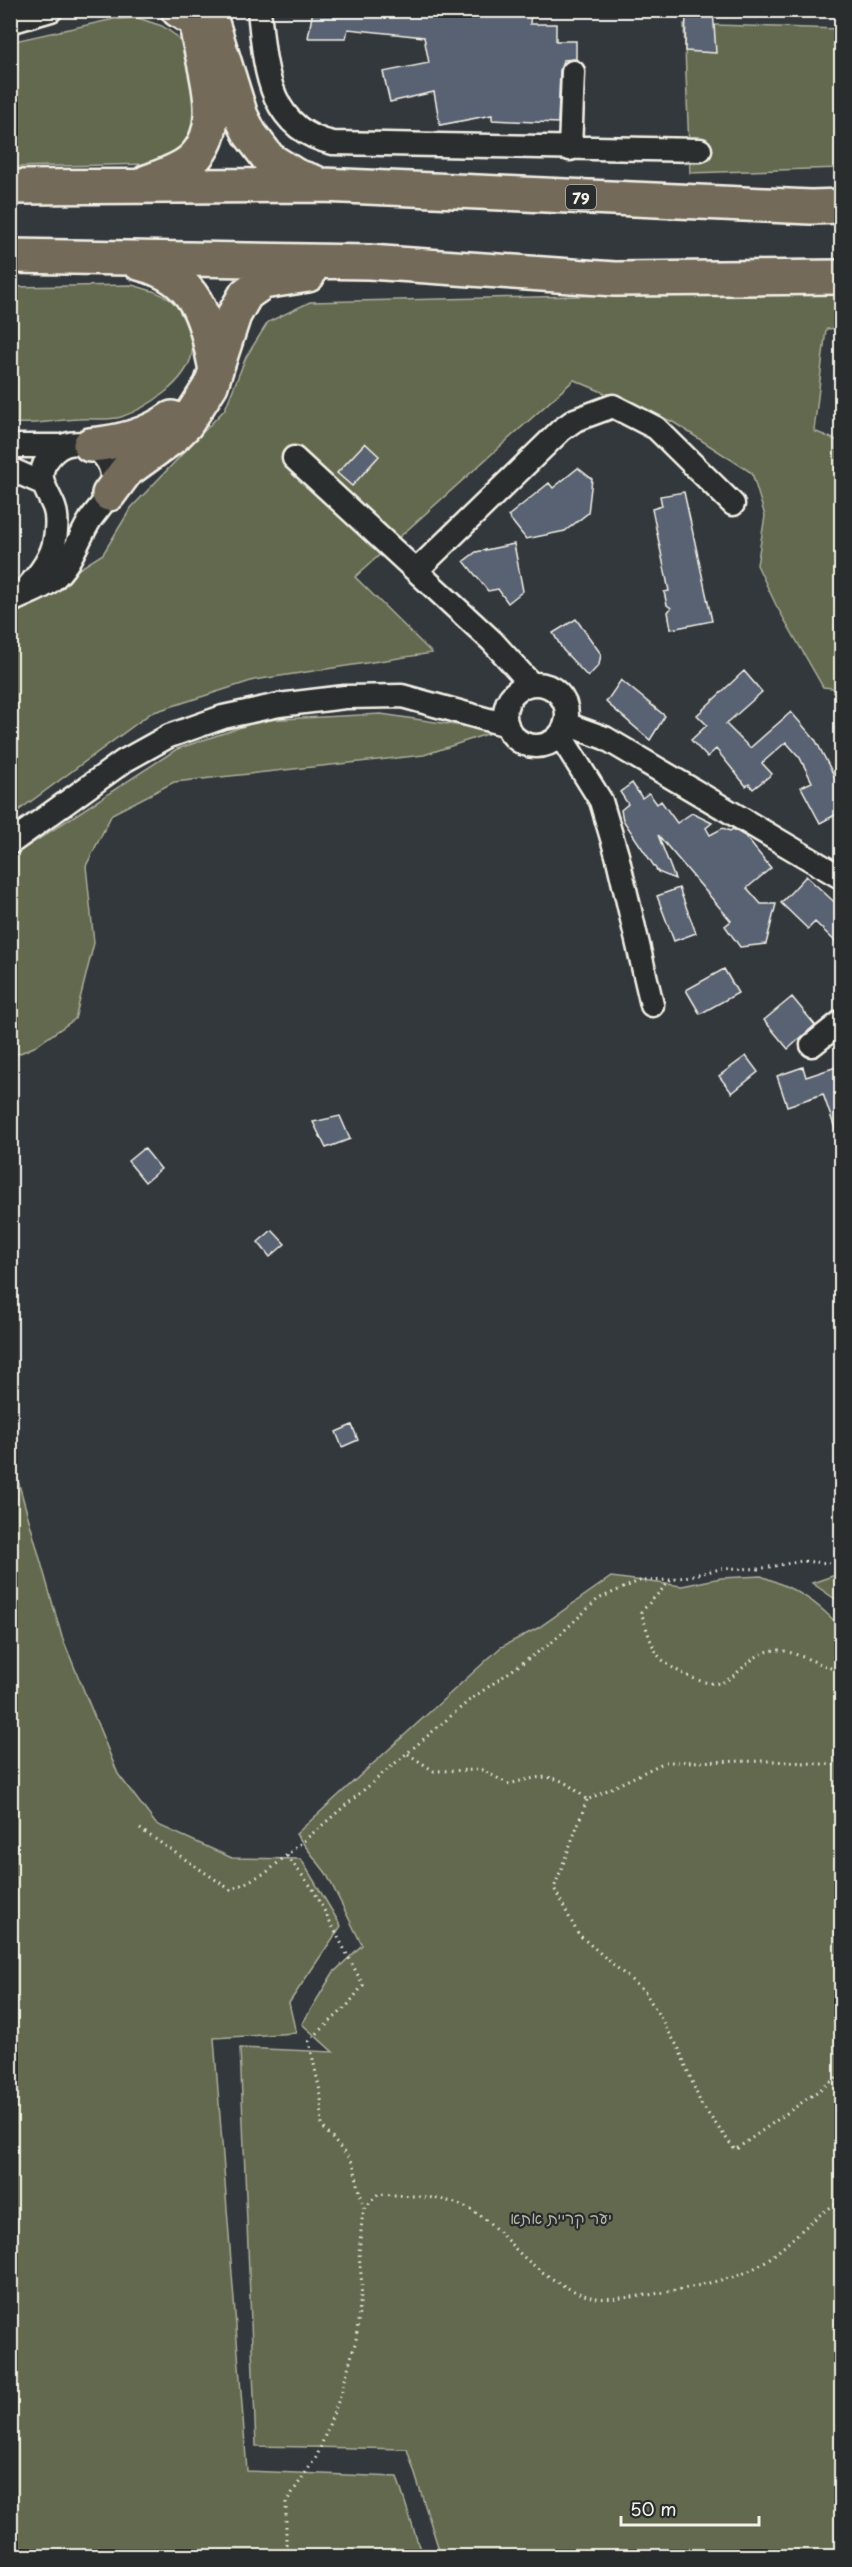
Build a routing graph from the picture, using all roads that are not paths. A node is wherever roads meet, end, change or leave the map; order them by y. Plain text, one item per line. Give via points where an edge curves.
1 (259, 10) edge
2 (42, 12) edge
3 (192, 13) edge
4 (10, 22) edge
5 (573, 72) dead end
6 (570, 148) junction
7 (700, 150) dead end
8 (321, 185) junction
9 (136, 186) junction
10 (10, 188) edge
11 (842, 206) edge
12 (10, 256) edge
13 (71, 256) junction
14 (369, 262) junction
15 (842, 277) edge
16 (216, 370) junction
17 (195, 407) junction
18 (10, 446) edge
19 (75, 446) junction
20 (294, 458) dead end
21 (10, 469) edge
22 (42, 483) junction
23 (103, 501) junction
24 (733, 504) dead end
25 (54, 508) junction
26 (417, 570) junction
27 (15, 599) edge
28 (531, 684) junction
29 (507, 725) junction
30 (563, 730) junction
31 (10, 843) edge
32 (842, 878) edge
33 (652, 1005) dead end
34 (842, 1021) edge
35 (812, 1045) dead end

1 - 6 street via 265,70 278,102 303,133 314,139 333,143
2 - 4 street
3 - 8 highway via 250,134 269,159 296,176
3 - 9 highway via 210,99 209,135 201,150 183,167
5 - 6 street
6 - 7 street
8 - 9 highway, 79
8 - 11 highway, 79
9 - 10 highway, 79
12 - 13 highway
13 - 14 highway
13 - 16 highway via 134,261 172,275 201,310
14 - 15 highway via 615,279
14 - 16 highway via 263,282 246,294 234,315
16 - 17 highway via 211,385
17 - 19 highway via 123,441
17 - 23 highway via 186,424 126,471
18 - 19 street
19 - 22 street via 45,462
19 - 23 street via 107,459 112,483
20 - 26 street
21 - 22 street
22 - 25 street
23 - 25 street via 81,514
23 - 27 street via 61,571 36,591
24 - 26 street via 656,428 613,406 574,420 561,430
25 - 27 street via 54,545 37,577
26 - 28 street
28 - 29 street via 513,695 507,704
28 - 30 street via 541,684 560,694 565,703
29 - 30 street via 526,745 545,745
29 - 31 street via 402,696 345,697 223,717 170,736 124,760
30 - 32 street via 605,738
30 - 33 street via 601,801
34 - 35 street

